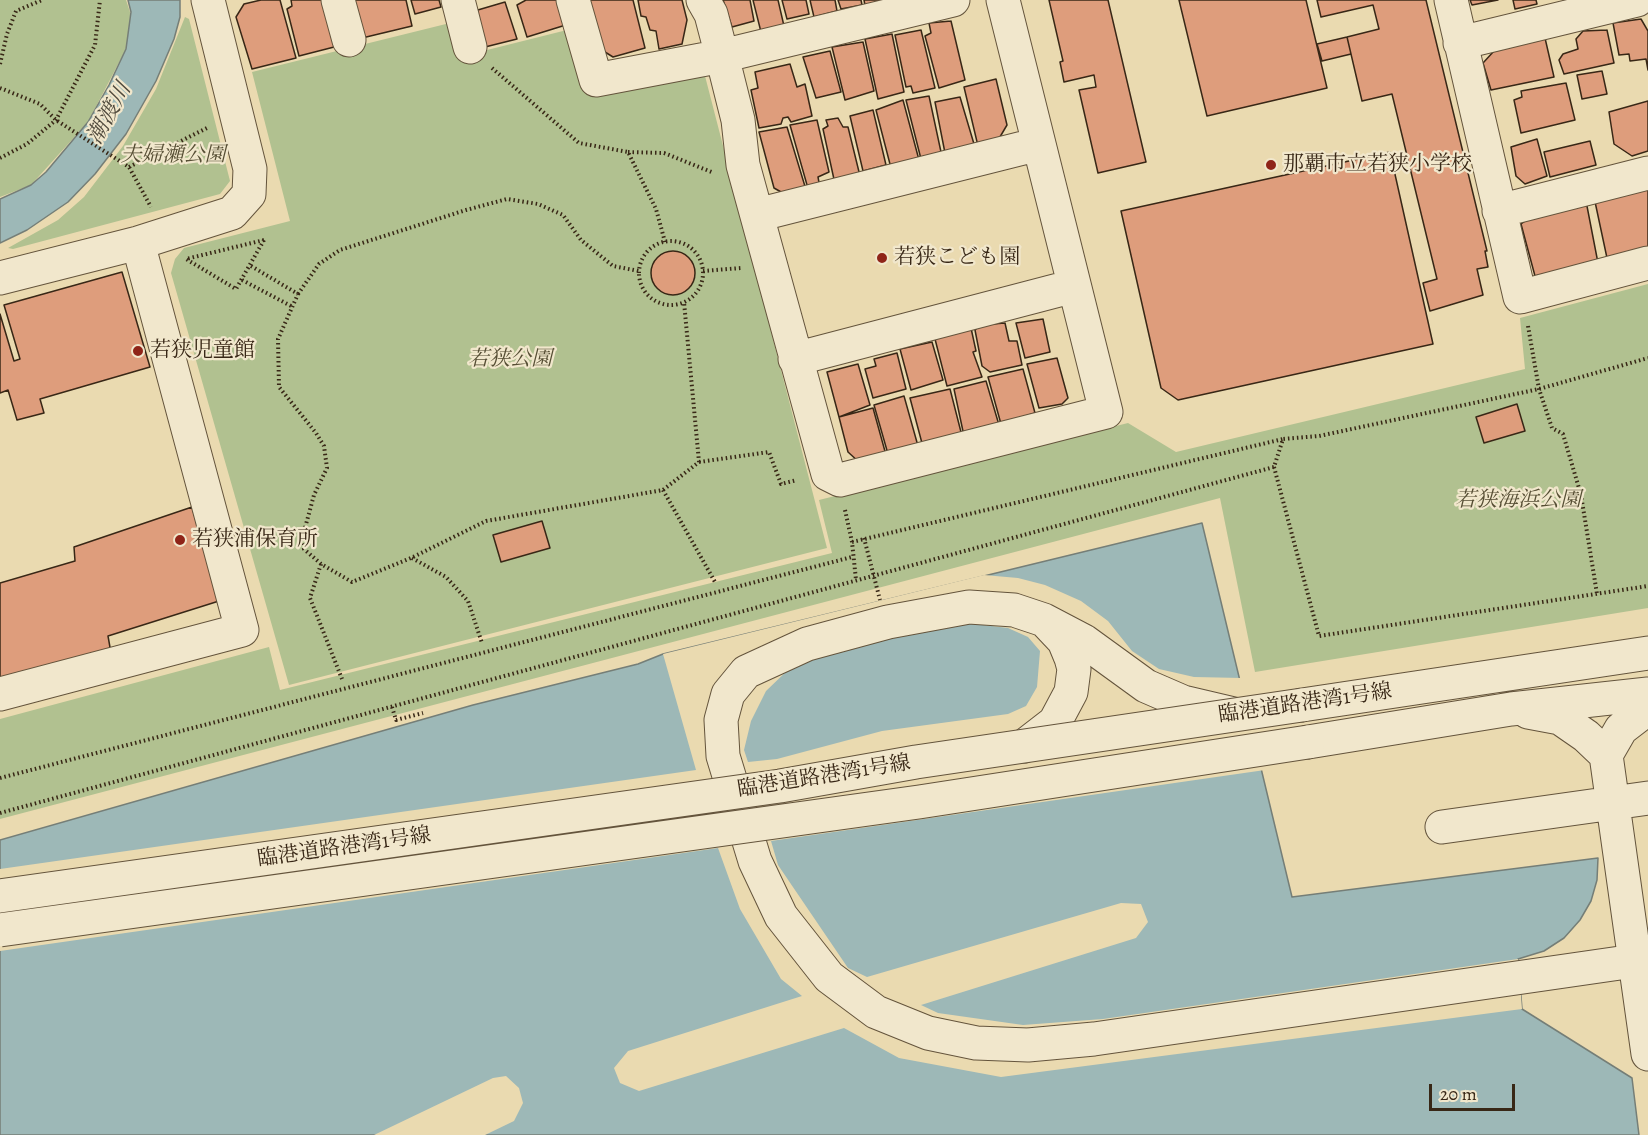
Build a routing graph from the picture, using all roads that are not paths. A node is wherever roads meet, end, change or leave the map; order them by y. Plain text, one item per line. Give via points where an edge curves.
1 (208, 0) edge
2 (338, 0) edge
3 (458, 0) edge
4 (573, 0) edge
5 (703, 0) edge
6 (953, 0) edge
7 (1003, 0) edge
8 (1451, 0) edge
9 (1637, 0) edge
10 (349, 40) dead end
11 (1460, 43) junction
12 (478, 55) road end
13 (722, 56) junction
14 (1039, 144) junction
15 (1648, 173) edge
16 (1498, 211) junction
17 (757, 215) junction
18 (138, 243) junction
19 (1648, 263) edge
20 (0, 278) edge
21 (1074, 286) junction
22 (795, 358) junction
23 (1044, 620) junction
24 (1648, 653) edge
25 (0, 694) edge
26 (1648, 694) edge
27 (1648, 708) edge
28 (1511, 709) junction
29 (1234, 714) junction
30 (1024, 746) junction
31 (1606, 755) junction
32 (1648, 798) edge
33 (1612, 804) junction
34 (1442, 827) dead end
35 (0, 896) edge
36 (0, 930) edge
37 (1634, 961) junction
38 (1648, 1054) edge

1 - 18 street via 250,170 249,194 232,213
2 - 10 street
3 - 12 street
4 - 13 street via 596,80
5 - 13 street via 711,14
6 - 13 street
7 - 14 street
8 - 11 street
9 - 11 street
11 - 16 street
13 - 17 street
14 - 17 street
14 - 21 street
15 - 16 street
16 - 19 street via 1520,297
17 - 22 street
18 - 20 street
18 - 25 street via 242,630
21 - 22 street
21 - 22 street via 1106,412 840,480 828,474
23 - 29 street via 1084,641 1146,686 1183,702
23 - 30 street via 1064,641 1071,658 1071,692 1055,722
23 - 37 street, bridge via 1014,610 969,607 888,622 807,644 746,672 728,694 721,720 723,756 755,861 781,916 829,977 876,1012 928,1033 1028,1046
24 - 29 street, 臨港道路港湾1号線, bridge
26 - 28 street, 臨港道路港湾1号線
27 - 31 street via 1621,729
28 - 31 street via 1560,718
28 - 36 street, 臨港道路港湾1号線, bridge via 919,802
29 - 30 street, 臨港道路港湾1号線, bridge
30 - 35 street, 臨港道路港湾1号線, bridge via 537,821
31 - 33 street
32 - 33 street
33 - 34 street
33 - 37 street
37 - 38 street

